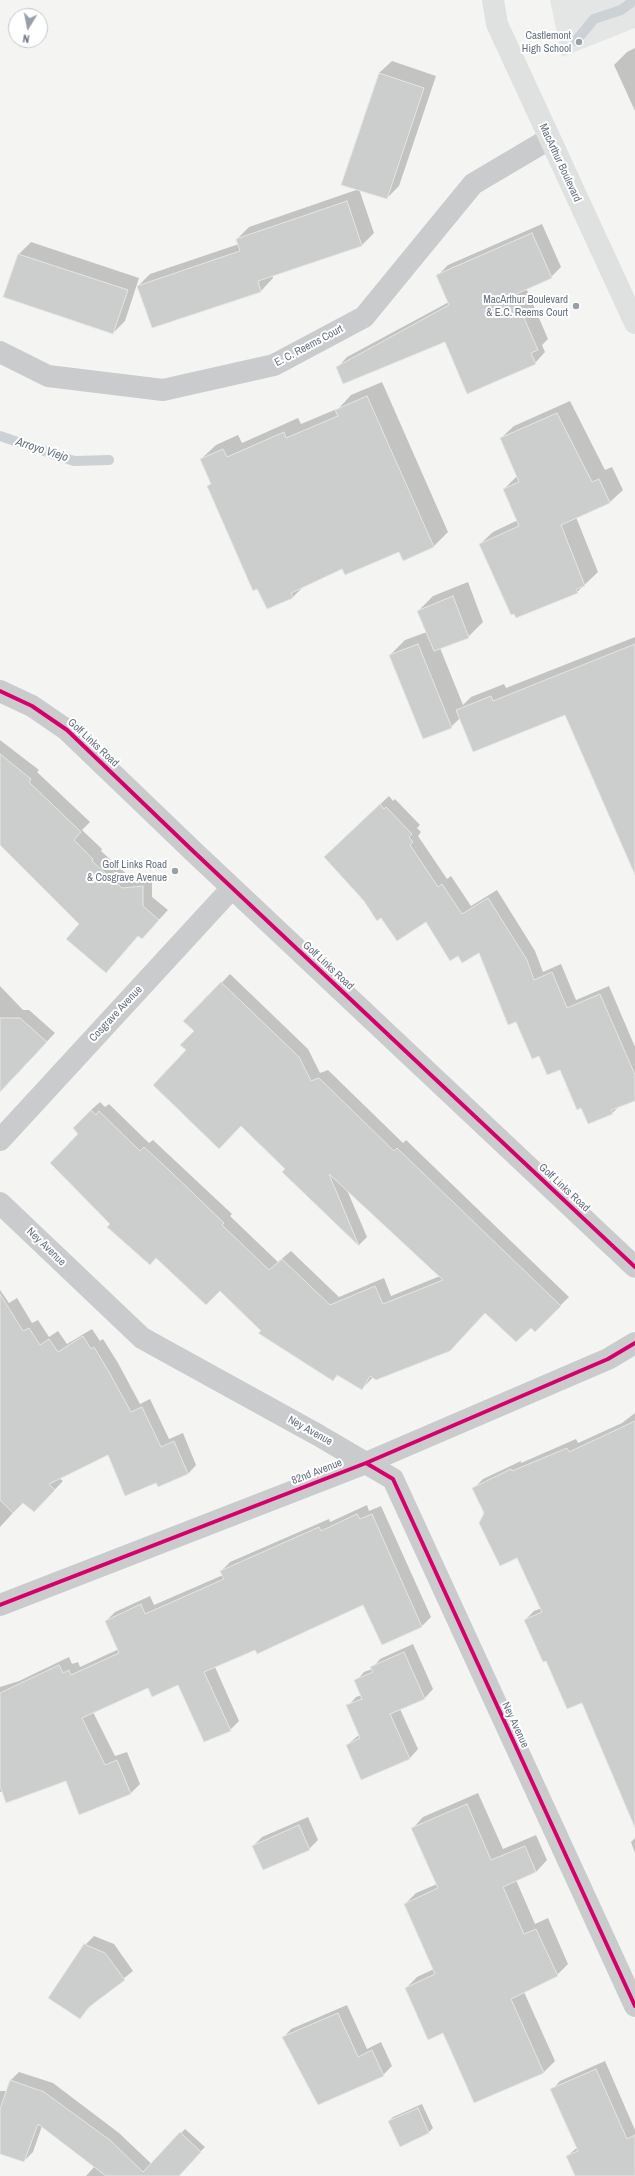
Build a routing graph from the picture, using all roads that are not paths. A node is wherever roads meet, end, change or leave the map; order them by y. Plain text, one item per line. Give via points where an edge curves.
1 (493, 0) edge
2 (549, 139) junction
3 (635, 323) edge
4 (0, 352) edge
5 (0, 691) edge
6 (232, 888) junction
7 (0, 1140) edge
8 (0, 1203) edge
9 (635, 1267) edge
10 (635, 1343) edge
11 (366, 1463) junction
12 (0, 1605) edge
13 (635, 2006) edge

1 - 2 main road, MacArthur Boulevard via 497,24
2 - 3 main road, MacArthur Boulevard
2 - 4 street, E. C. Reems Court via 473,184 364,317 274,365 163,390 48,376
5 - 6 street, Golf Links Road via 32,706 68,730
6 - 7 street, Cosgrave Avenue
6 - 9 street, Golf Links Road
8 - 11 street, Ney Avenue via 142,1338
10 - 11 street, 82nd Avenue via 608,1359
11 - 12 street, 82nd Avenue
11 - 13 street, Ney Avenue via 393,1480

